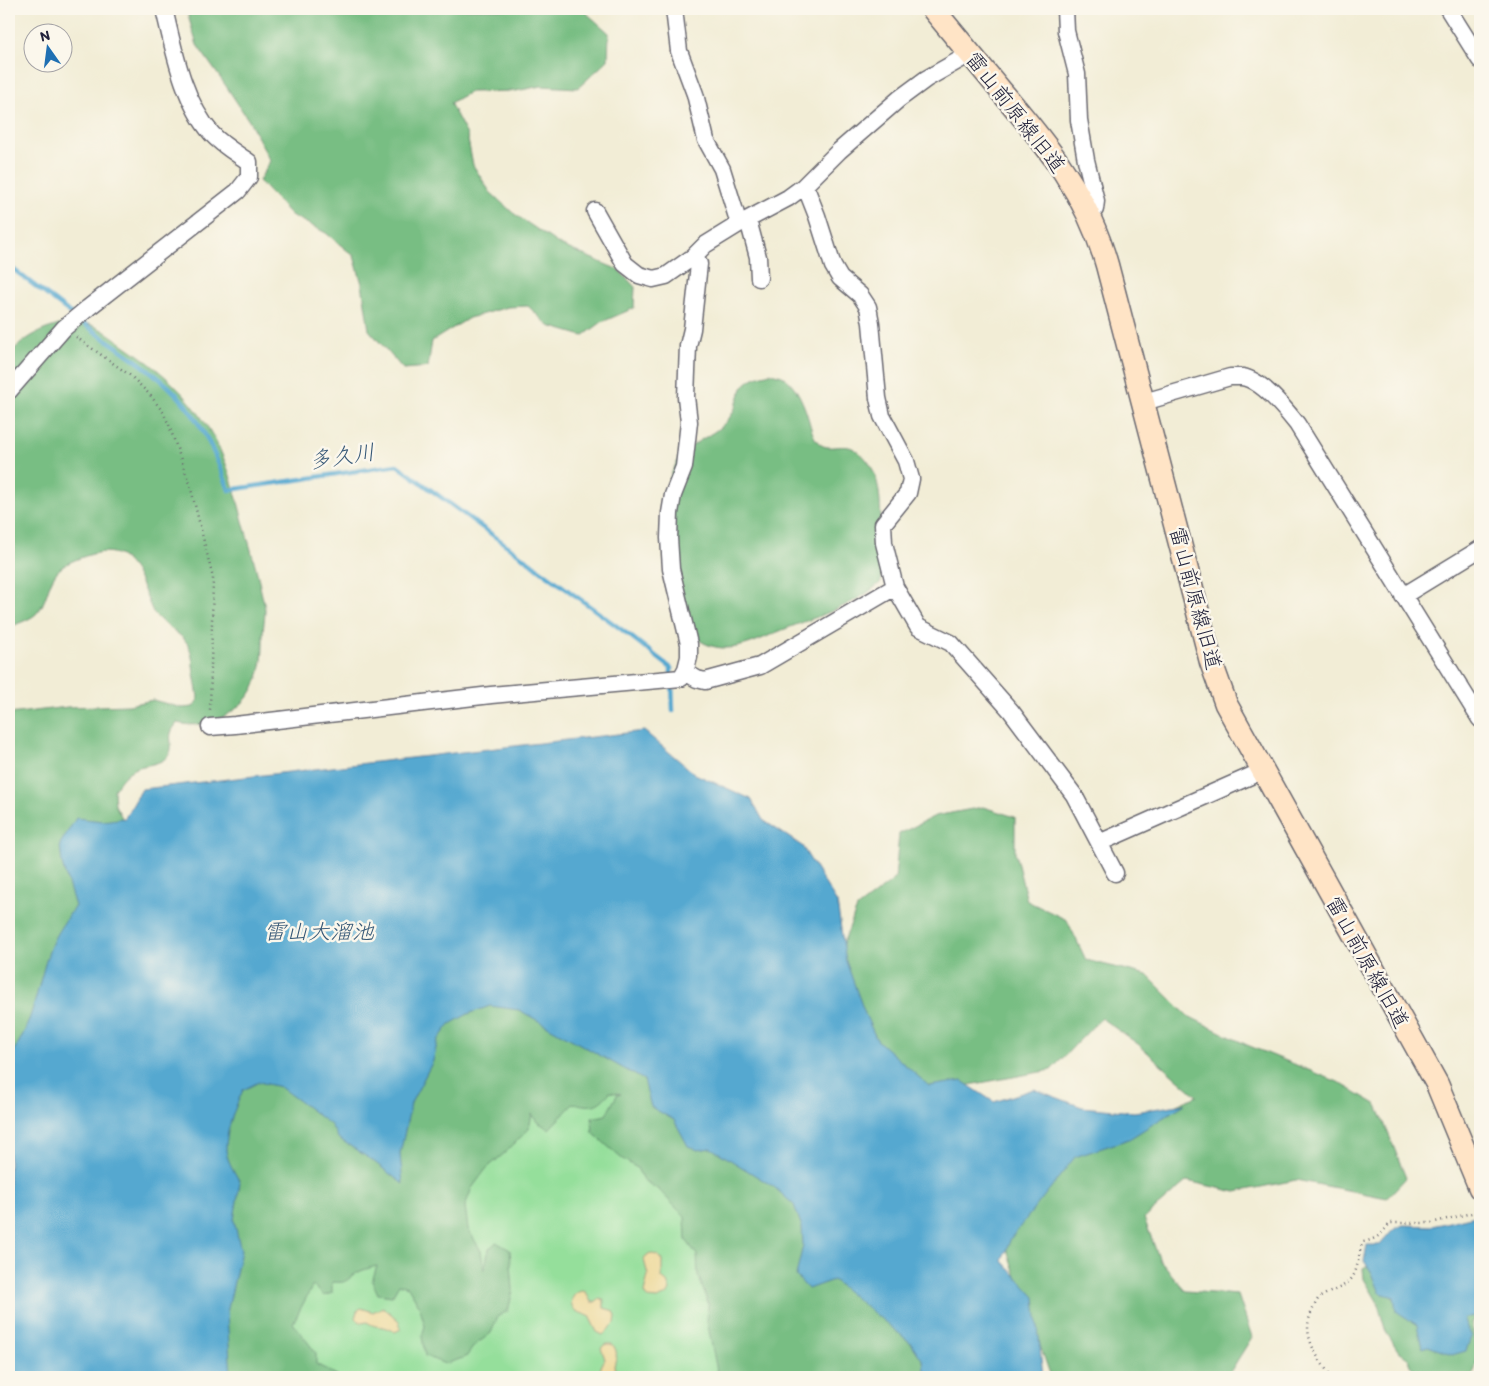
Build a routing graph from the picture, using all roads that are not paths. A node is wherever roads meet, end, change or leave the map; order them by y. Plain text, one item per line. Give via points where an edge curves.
1 (164, 9) edge
2 (674, 9) edge
3 (933, 9) edge
4 (1065, 9) edge
5 (1448, 9) edge
6 (970, 54) junction
7 (1480, 60) edge
8 (803, 187) junction
9 (595, 211) dead end
10 (1088, 212) junction
11 (744, 222) junction
12 (693, 257) junction
13 (759, 278) dead end
14 (9, 391) edge
15 (1144, 402) junction
16 (1480, 549) edge
17 (895, 587) junction
18 (1404, 596) junction
19 (677, 676) junction
20 (1480, 719) edge
21 (210, 727) road end
22 (1262, 771) junction
23 (1099, 842) junction
24 (1115, 873) dead end
25 (1480, 1188) edge

1 - 14 street via 183,80 197,113 212,134 249,162 249,178 238,191 64,328
2 - 11 street via 678,51 695,94 706,140
3 - 6 street, 雷山前原線旧道
4 - 10 street via 1066,31 1077,74 1079,120 1096,201 1095,209
5 - 7 street
6 - 8 street via 899,99
6 - 10 street, 雷山前原線旧道 via 1043,140
8 - 11 street
8 - 17 street via 817,216 833,266 868,307 882,416 906,462 911,479 908,493 883,524 884,543
9 - 12 street via 625,264 639,275 653,279 666,276
10 - 15 street, 雷山前原線旧道 via 1105,256
11 - 12 street via 705,245
11 - 13 street via 758,257
12 - 19 street via 699,264 688,346 686,397 689,422 684,467 673,495 669,538 671,569 689,644 689,657
15 - 18 street via 1230,377 1244,377 1269,393 1297,424
15 - 22 street, 雷山前原線旧道 via 1212,662 1226,704
16 - 18 street
17 - 19 street via 760,666 705,681
17 - 23 street via 918,627 952,643 1010,711 1074,795
18 - 20 street
19 - 21 street
22 - 23 street
22 - 25 street, 雷山前原線旧道 via 1437,1084
23 - 24 street

